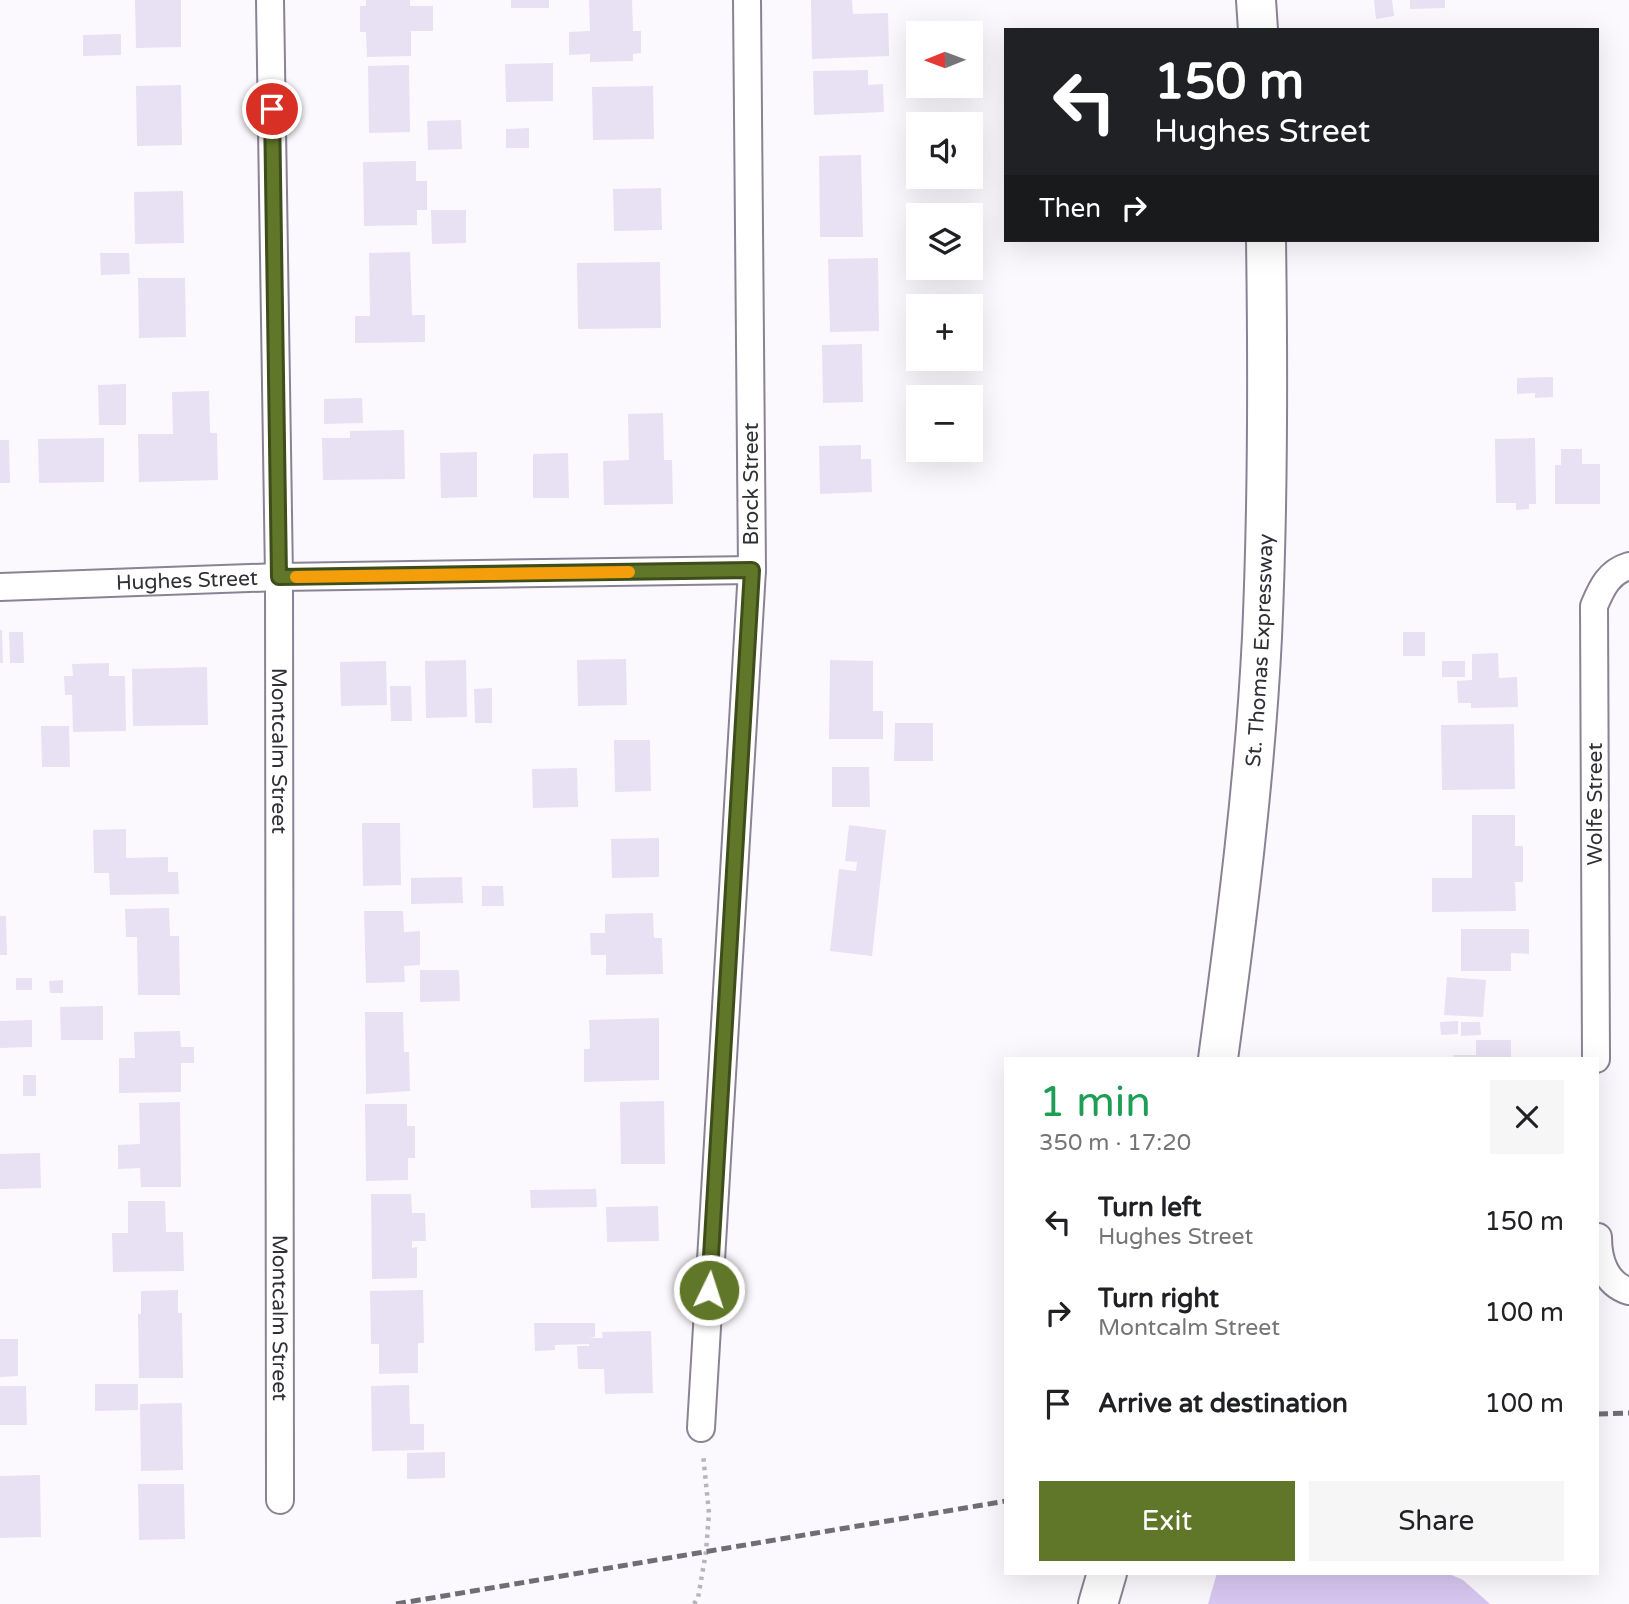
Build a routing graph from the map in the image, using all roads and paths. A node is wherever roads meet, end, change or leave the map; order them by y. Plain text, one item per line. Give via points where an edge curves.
1 (270, 0) edge
2 (747, 0) edge
3 (1256, 0) edge
4 (1258, 28) edge
5 (1266, 242) edge
6 (1629, 566) edge
7 (752, 570) junction
8 (279, 577) junction
9 (0, 587) edge
10 (1218, 1057) edge
11 (1597, 1057) edge
12 (1599, 1255) edge
13 (1629, 1291) edge
14 (701, 1428) joint
15 (280, 1500) dead end
16 (1106, 1575) edge
17 (694, 1604) edge
18 (1098, 1604) edge

1 - 8 street, Montcalm Street
2 - 7 street, Brock Street
3 - 4 highway
5 - 10 highway, St. Thomas Expressway via 1262,639 1246,841
6 - 11 street, Wolfe Street via 1605,581 1594,606
7 - 8 street, Hughes Street
7 - 14 street, Brock Street
8 - 9 street, Hughes Street
8 - 15 street, Montcalm Street
12 - 13 street via 1607,1277
14 - 17 path via 709,1513
16 - 18 highway

